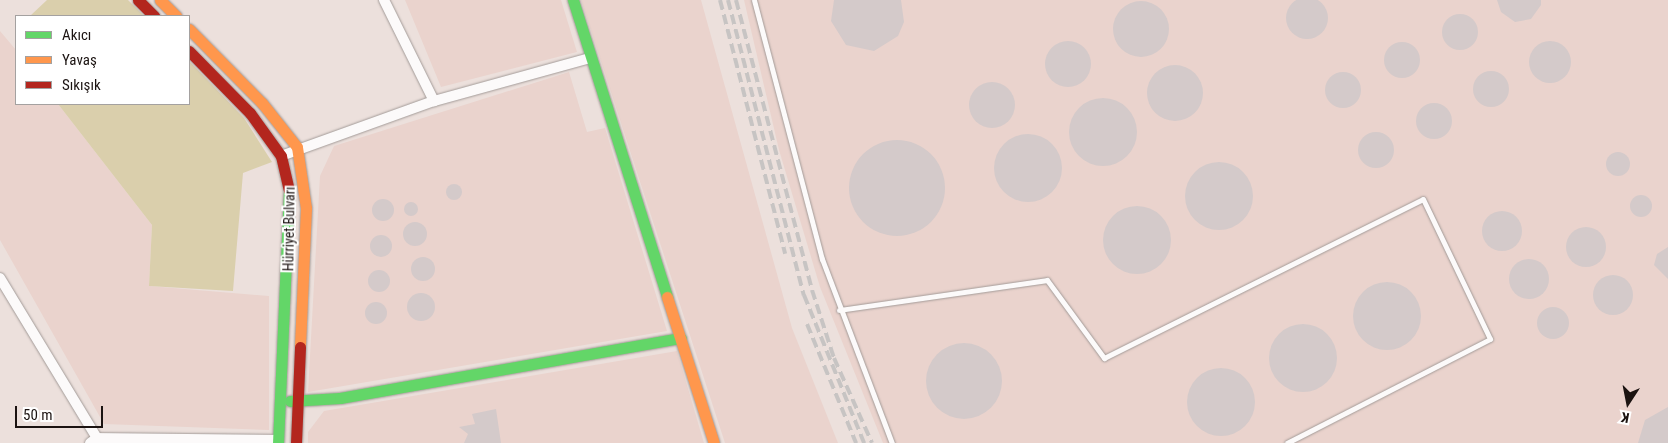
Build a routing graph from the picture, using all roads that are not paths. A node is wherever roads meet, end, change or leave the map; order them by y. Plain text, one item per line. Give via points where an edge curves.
1 (138, 0) edge
2 (160, 0) edge
3 (384, 0) edge
4 (573, 0) edge
5 (754, 0) edge
6 (153, 15) edge
7 (175, 15) edge
8 (190, 30) edge
9 (190, 52) edge
10 (590, 58) junction
11 (434, 101) junction
12 (298, 147) junction
13 (281, 156) junction
14 (1, 284) edge
15 (838, 310) junction
16 (681, 338) junction
17 (298, 400) junction
18 (280, 402) junction
19 (94, 440) edge
20 (278, 441) edge
21 (296, 443) edge
22 (714, 443) edge
23 (892, 443) edge
24 (1287, 443) edge

1 - 6 main road
2 - 7 main road
3 - 11 street
4 - 10 main road
5 - 15 lane
8 - 12 main road via 262,103
9 - 13 main road, Hürriyet Bulvarı via 250,113
10 - 11 street
10 - 16 main road
11 - 12 street
12 - 13 street
12 - 17 main road, Hürriyet Bulvarı via 306,208
13 - 18 main road, Hürriyet Bulvarı via 291,207
14 - 19 street
15 - 23 lane
15 - 24 lane via 1046,280 1104,358 1423,199 1490,339
16 - 17 main road via 340,398
16 - 22 main road
17 - 18 main road
17 - 21 main road, Hürriyet Bulvarı
18 - 20 main road, Hürriyet Bulvarı
19 - 20 street

